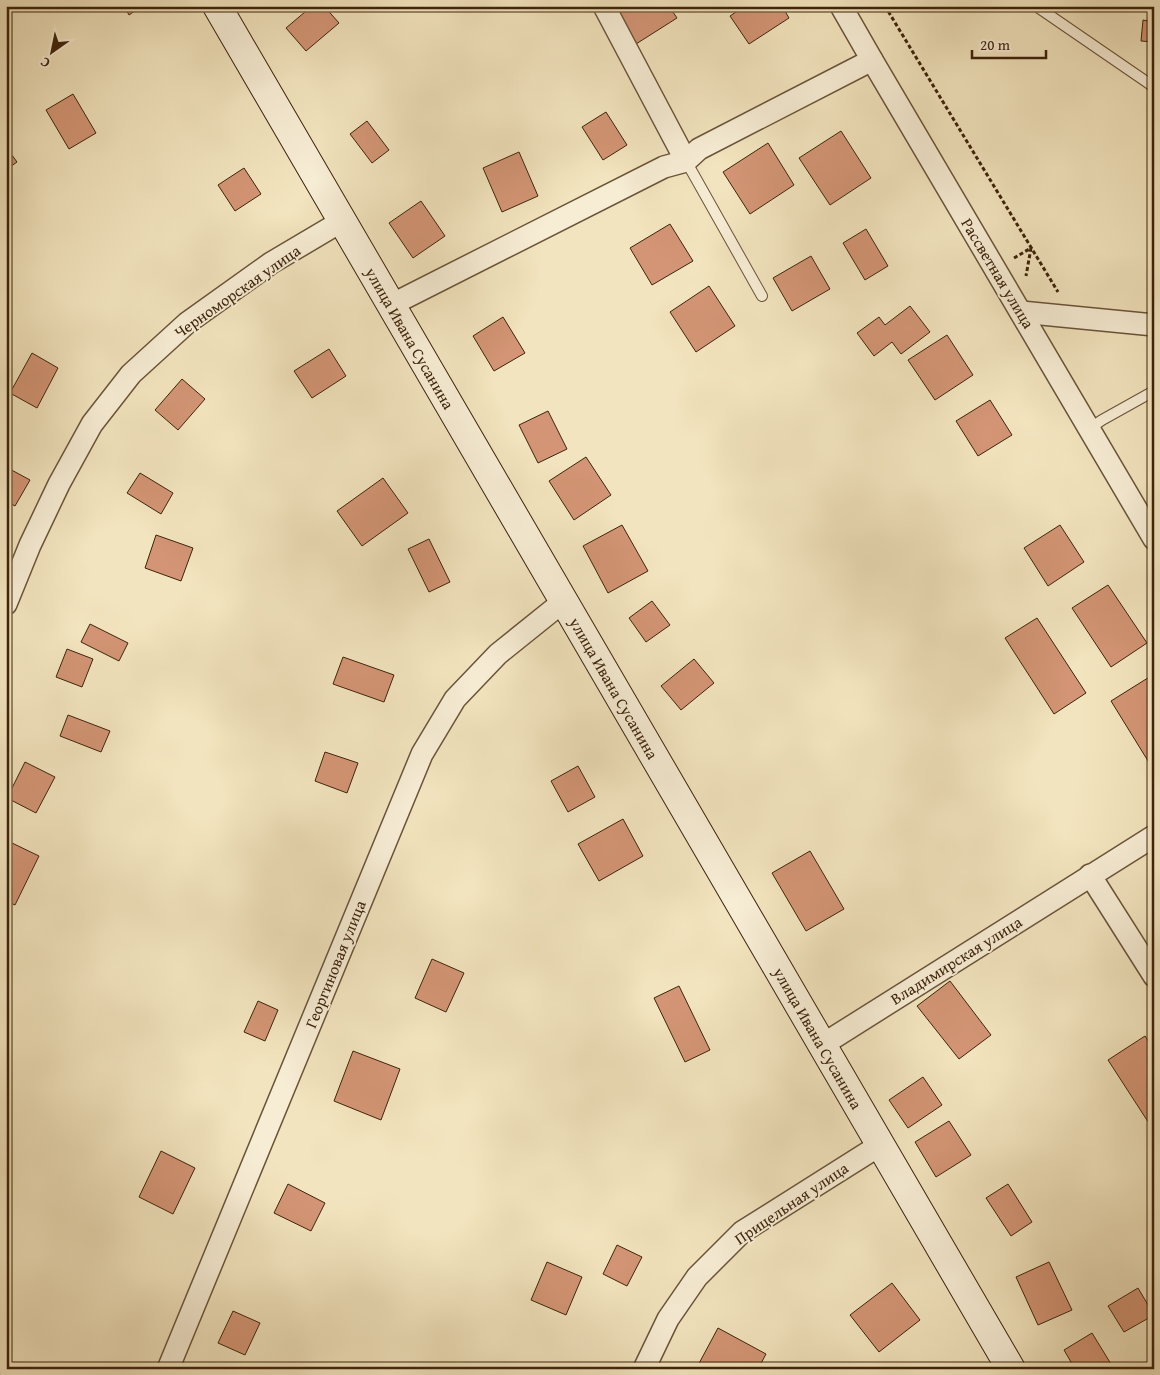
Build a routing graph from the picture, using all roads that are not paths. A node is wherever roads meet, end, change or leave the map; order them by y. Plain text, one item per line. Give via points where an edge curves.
1 (218, 6) edge
2 (604, 6) edge
3 (841, 6) edge
4 (1036, 6) edge
5 (872, 60) junction
6 (1154, 87) edge
7 (686, 161) junction
8 (342, 221) junction
9 (762, 296) dead end
10 (391, 305) junction
11 (1021, 312) junction
12 (1154, 325) edge
13 (1154, 391) edge
14 (1089, 429) junction
15 (1154, 539) edge
16 (564, 602) junction
17 (6, 604) edge
18 (1154, 836) edge
19 (1090, 875) junction
20 (1154, 976) edge
21 (822, 1045) junction
22 (880, 1144) junction
23 (168, 1369) edge
24 (644, 1369) edge
25 (1011, 1369) edge

1 - 8 street, улица Ивана Сусанина
2 - 7 street
3 - 5 street, Рассветная улица
4 - 6 lane
5 - 7 street via 699,149
5 - 11 street, Рассветная улица
7 - 9 lane
7 - 10 street via 664,167
8 - 10 street, улица Ивана Сусанина
8 - 17 street, Черноморская улица via 271,264 187,323 131,374 92,424 30,545
10 - 16 street, улица Ивана Сусанина
11 - 12 street
11 - 14 street, Рассветная улица
13 - 14 lane
14 - 15 street, Рассветная улица
16 - 21 street, улица Ивана Сусанина
16 - 23 street, Георгиновая улица via 498,654 455,699 422,754
18 - 19 street, Владимирская улица
19 - 20 street
19 - 21 street, Владимирская улица
21 - 22 street, улица Ивана Сусанина
22 - 24 street, Прицельная улица via 742,1232 697,1277 668,1319
22 - 25 street, улица Ивана Сусанина

